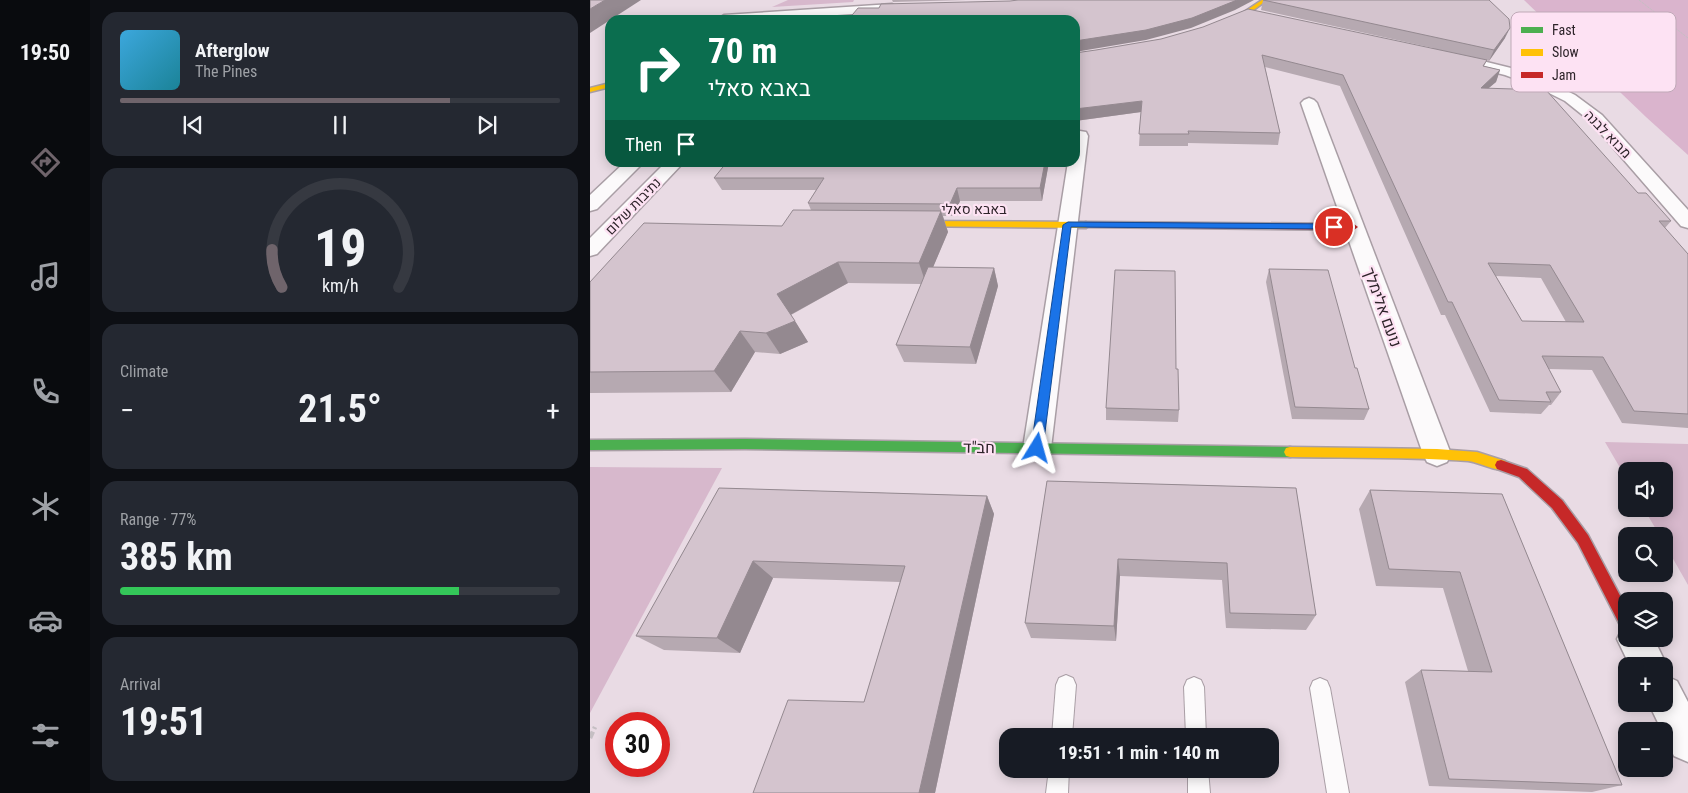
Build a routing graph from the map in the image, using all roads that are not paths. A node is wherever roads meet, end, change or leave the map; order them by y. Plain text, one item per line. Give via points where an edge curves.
1 (1265, 0) edge
2 (868, 4) edge
3 (726, 6) dead end
4 (904, 8) edge
5 (1246, 13) junction
6 (725, 15) edge
7 (762, 15) edge
8 (1266, 18) edge
9 (1204, 31) edge
10 (1432, 53) edge
11 (1511, 72) edge
12 (605, 86) edge
13 (590, 90) edge
14 (1558, 92) edge
15 (590, 97) edge
16 (605, 97) edge
17 (1308, 103) dead end
18 (631, 167) edge
19 (671, 167) edge
20 (1076, 167) edge
21 (590, 205) edge
22 (1688, 222) edge
23 (893, 223) edge
24 (1068, 225) junction
25 (1354, 227) junction
26 (590, 250) edge
27 (590, 445) edge
28 (1037, 448) junction
29 (1437, 454) junction
30 (1618, 606) edge
31 (1066, 685) dead end
32 (1194, 687) dead end
33 (1320, 688) dead end
34 (1673, 712) edge
35 (1063, 728) edge
36 (1196, 728) edge
37 (1688, 742) edge
38 (1058, 778) edge
39 (1198, 778) edge
40 (1057, 793) edge
41 (1199, 793) edge
42 (1338, 793) edge

1 - 5 street
2 - 4 street
2 - 7 street
3 - 6 street
5 - 8 street
5 - 9 street
10 - 11 street, מבוא לבנה
12 - 13 street
14 - 22 street, מבוא לבנה via 1596,118
15 - 16 street
17 - 25 street, נועם אלימלך
18 - 21 street, נתיבות שלום
19 - 26 street, נתיבות שלום
20 - 24 street
23 - 24 street, באבא סאלי
24 - 25 street, באבא סאלי
24 - 28 street
25 - 29 street, נועם אלימלך
27 - 28 street, חב"ד
28 - 29 street, חב"ד
29 - 30 street, חב"ד via 1477,457 1523,474 1557,504 1584,539
31 - 35 lane
32 - 36 lane
33 - 42 lane
34 - 37 street
38 - 40 lane
39 - 41 lane

